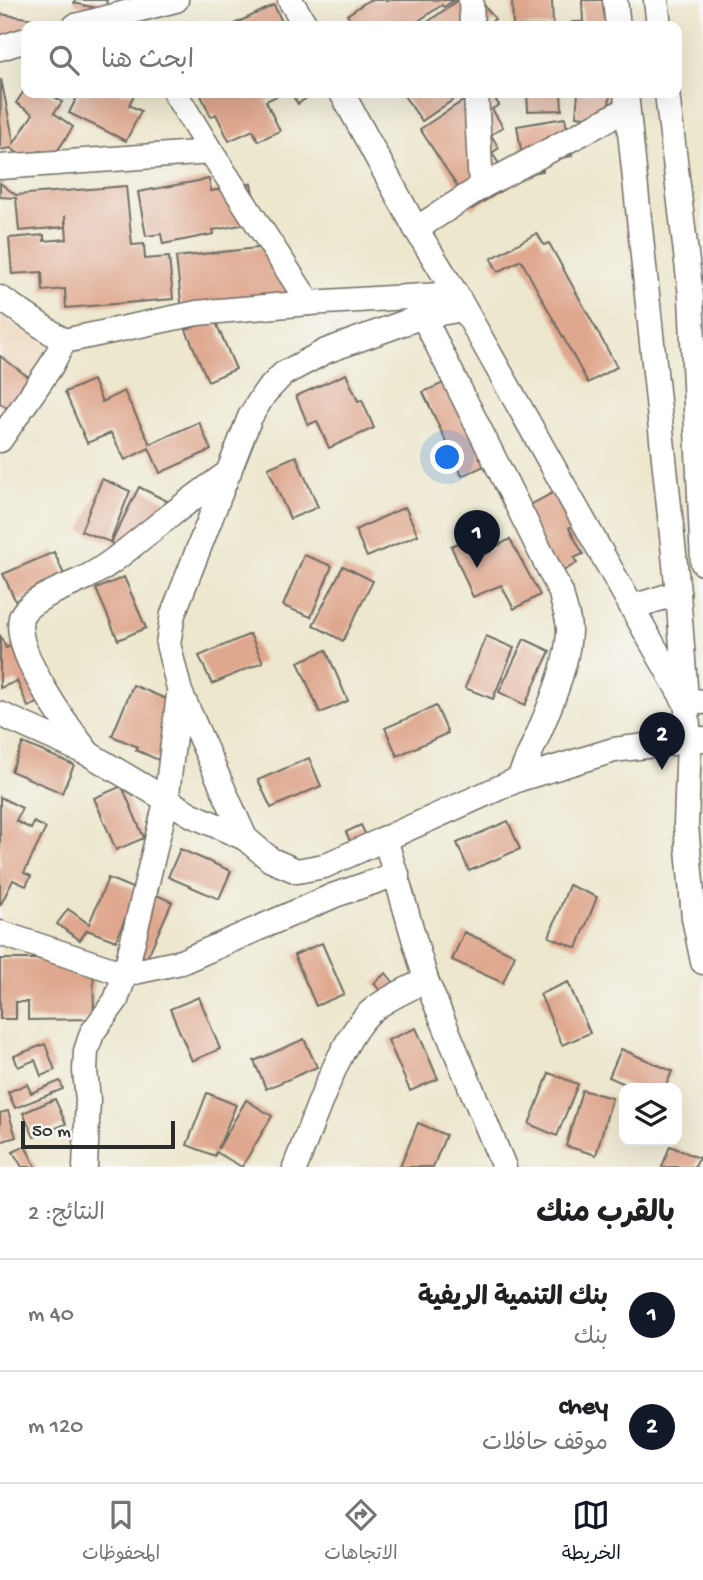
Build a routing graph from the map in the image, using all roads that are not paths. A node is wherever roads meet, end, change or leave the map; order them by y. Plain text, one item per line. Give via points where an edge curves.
1 (176, 0) edge
2 (471, 0) edge
3 (615, 0) edge
4 (656, 0) edge
5 (127, 13) edge
6 (95, 21) edge
7 (472, 21) edge
8 (617, 21) edge
9 (658, 21) edge
10 (21, 42) edge
11 (0, 48) edge
12 (178, 98) edge
13 (345, 98) edge
14 (476, 98) edge
15 (668, 98) edge
16 (626, 101) edge
17 (211, 152) junction
18 (0, 167) edge
19 (481, 187) junction
20 (416, 229) junction
21 (0, 298) edge
22 (459, 302) junction
23 (309, 303) junction
24 (423, 316) junction
25 (64, 341) junction
26 (0, 440) edge
27 (229, 472) junction
28 (702, 516) edge
29 (703, 564) edge
30 (678, 593) junction
31 (632, 607) junction
32 (180, 692) junction
33 (694, 701) edge
34 (0, 714) edge
35 (696, 739) edge
36 (89, 754) junction
37 (519, 779) junction
38 (166, 802) junction
39 (246, 838) junction
40 (385, 838) junction
41 (397, 874) junction
42 (0, 933) edge
43 (703, 962) edge
44 (125, 974) junction
45 (426, 980) junction
46 (85, 1167) edge
47 (295, 1167) edge
48 (504, 1167) edge

1 - 5 street
2 - 7 street
3 - 8 street
4 - 9 street
5 - 6 street
10 - 11 street
12 - 17 street
13 - 20 street
14 - 19 street
15 - 28 street via 691,296
16 - 19 street
16 - 30 street
17 - 18 street
17 - 23 street
19 - 20 street
20 - 22 street
21 - 25 street
22 - 23 street
22 - 24 street
22 - 31 street
23 - 25 street via 197,313
24 - 27 street via 326,351 283,374 250,417
24 - 37 street via 561,593 569,629 564,663
25 - 26 street
27 - 32 street via 173,614 168,644
27 - 36 street via 91,575 30,603 22,617 26,649 37,675
28 - 29 street
30 - 31 street
30 - 33 street
31 - 33 street
32 - 38 street
32 - 39 street
33 - 35 street
34 - 36 street
35 - 37 street via 614,750
35 - 43 street via 686,825 694,918
36 - 38 street
37 - 40 street
38 - 39 street
38 - 44 street
39 - 40 street via 271,860 297,871 324,866
40 - 41 street
41 - 44 street via 335,895 181,962
41 - 45 street
42 - 44 street
44 - 46 street via 116,1000 92,1033 86,1051
45 - 47 street via 373,1009 354,1029
45 - 48 street

